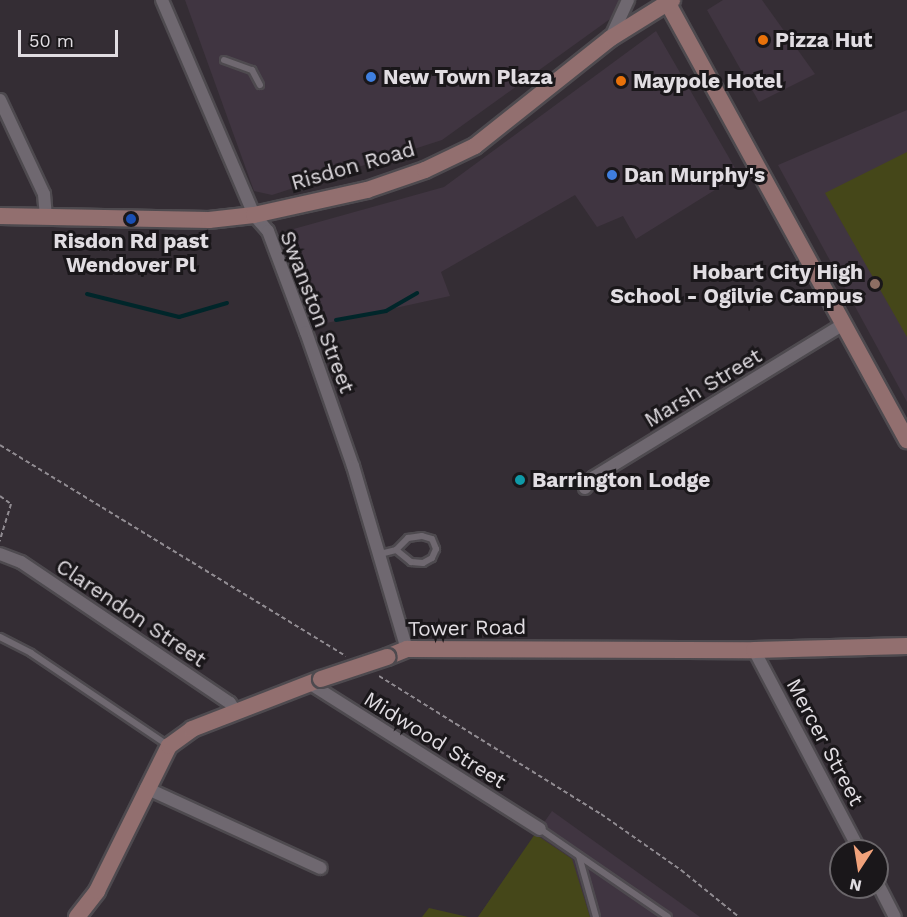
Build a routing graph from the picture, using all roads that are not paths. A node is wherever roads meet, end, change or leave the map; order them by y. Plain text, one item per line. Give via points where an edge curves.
1 (162, 0) edge
2 (628, 0) edge
3 (668, 1) edge
4 (611, 38) junction
5 (224, 60) dead end
6 (260, 85) dead end
7 (0, 100) edge
8 (254, 215) junction
9 (0, 216) edge
10 (46, 216) junction
11 (844, 324) junction
12 (907, 440) edge
13 (585, 488) dead end
14 (396, 550) junction
15 (0, 554) edge
16 (380, 554) junction
17 (0, 637) edge
18 (907, 646) edge
19 (407, 649) junction
20 (754, 650) junction
21 (315, 681) junction
22 (236, 712) junction
23 (169, 746) junction
24 (146, 788) junction
25 (540, 829) joint
26 (854, 839) edge
27 (579, 856) junction
28 (321, 868) dead end
29 (886, 899) edge
30 (77, 917) edge
31 (596, 917) edge
32 (668, 917) edge
33 (895, 917) edge

1 - 8 street, Swanston Street
2 - 4 street
3 - 4 street, Risdon Road
3 - 11 street
4 - 8 street, Risdon Road via 475,146 425,170 367,190
5 - 6 lane via 252,70
7 - 10 street via 44,194
8 - 10 street, Risdon Road via 208,220
8 - 16 street, Swanston Street via 268,231 306,332
9 - 10 street, Risdon Road
11 - 12 street
11 - 13 street, Marsh Street via 594,477
14 - 14 lane via 408,538 422,536 432,539 436,549 432,558 423,563 411,562
14 - 16 lane
15 - 22 street, Clarendon Street via 41,576 230,703
16 - 19 street, Swanston Street
17 - 23 lane via 31,653
18 - 20 street, Tower Road
19 - 20 street, Tower Road
19 - 21 street, Tower Road, bridge
20 - 26 street, Mercer Street
21 - 22 street, Tower Road
21 - 25 street, Midwood Street
22 - 23 street, Tower Road via 192,729
23 - 24 street, Tower Road
24 - 28 street
24 - 30 street, Tower Road via 97,891
25 - 27 lane
27 - 31 lane
27 - 32 lane
29 - 33 street

